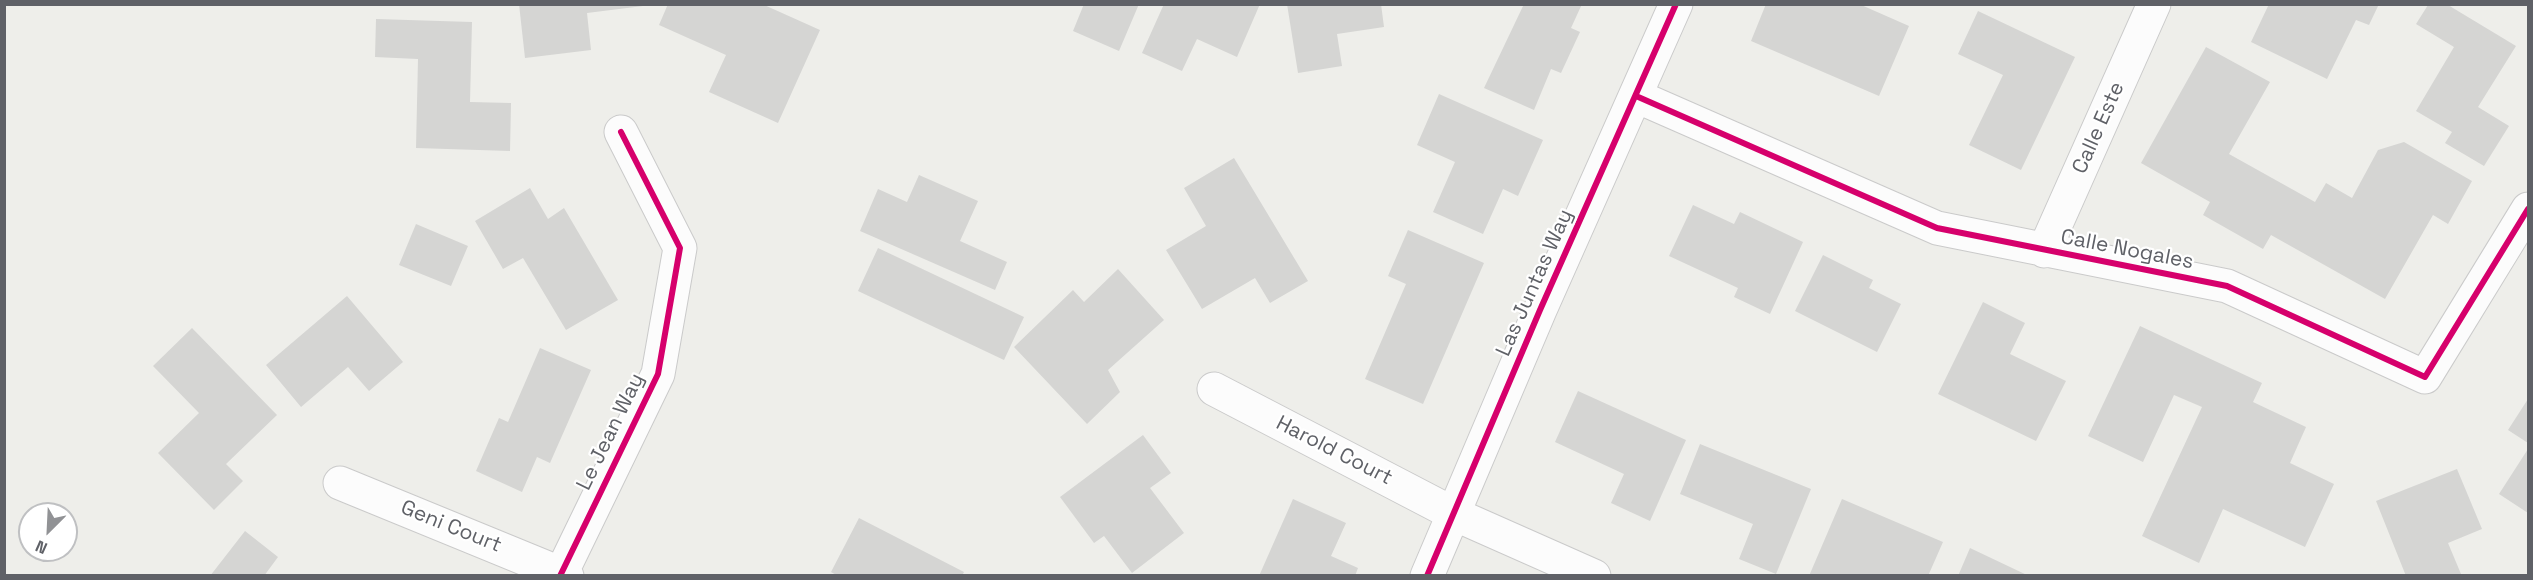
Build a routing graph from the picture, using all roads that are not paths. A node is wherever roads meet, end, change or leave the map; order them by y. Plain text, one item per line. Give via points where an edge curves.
1 (1676, 4) edge
2 (2154, 4) edge
3 (1636, 96) junction
4 (621, 132) dead end
5 (2529, 209) edge
6 (2044, 251) junction
7 (1214, 389) dead end
8 (340, 483) dead end
9 (1454, 514) junction
10 (563, 574) edge
11 (1427, 576) edge
12 (1594, 576) edge

1 - 3 street, Las Juntas Way
2 - 6 street, Calle Este
3 - 6 street, Calle Nogales via 1937,228
3 - 9 street, Las Juntas Way
4 - 10 street, Le Jean Way via 680,249 658,374
5 - 6 street, Calle Nogales via 2425,377 2227,286
7 - 9 street, Harold Court
8 - 10 street, Geni Court
9 - 11 street, Las Juntas Way
9 - 12 street, Harold Court

